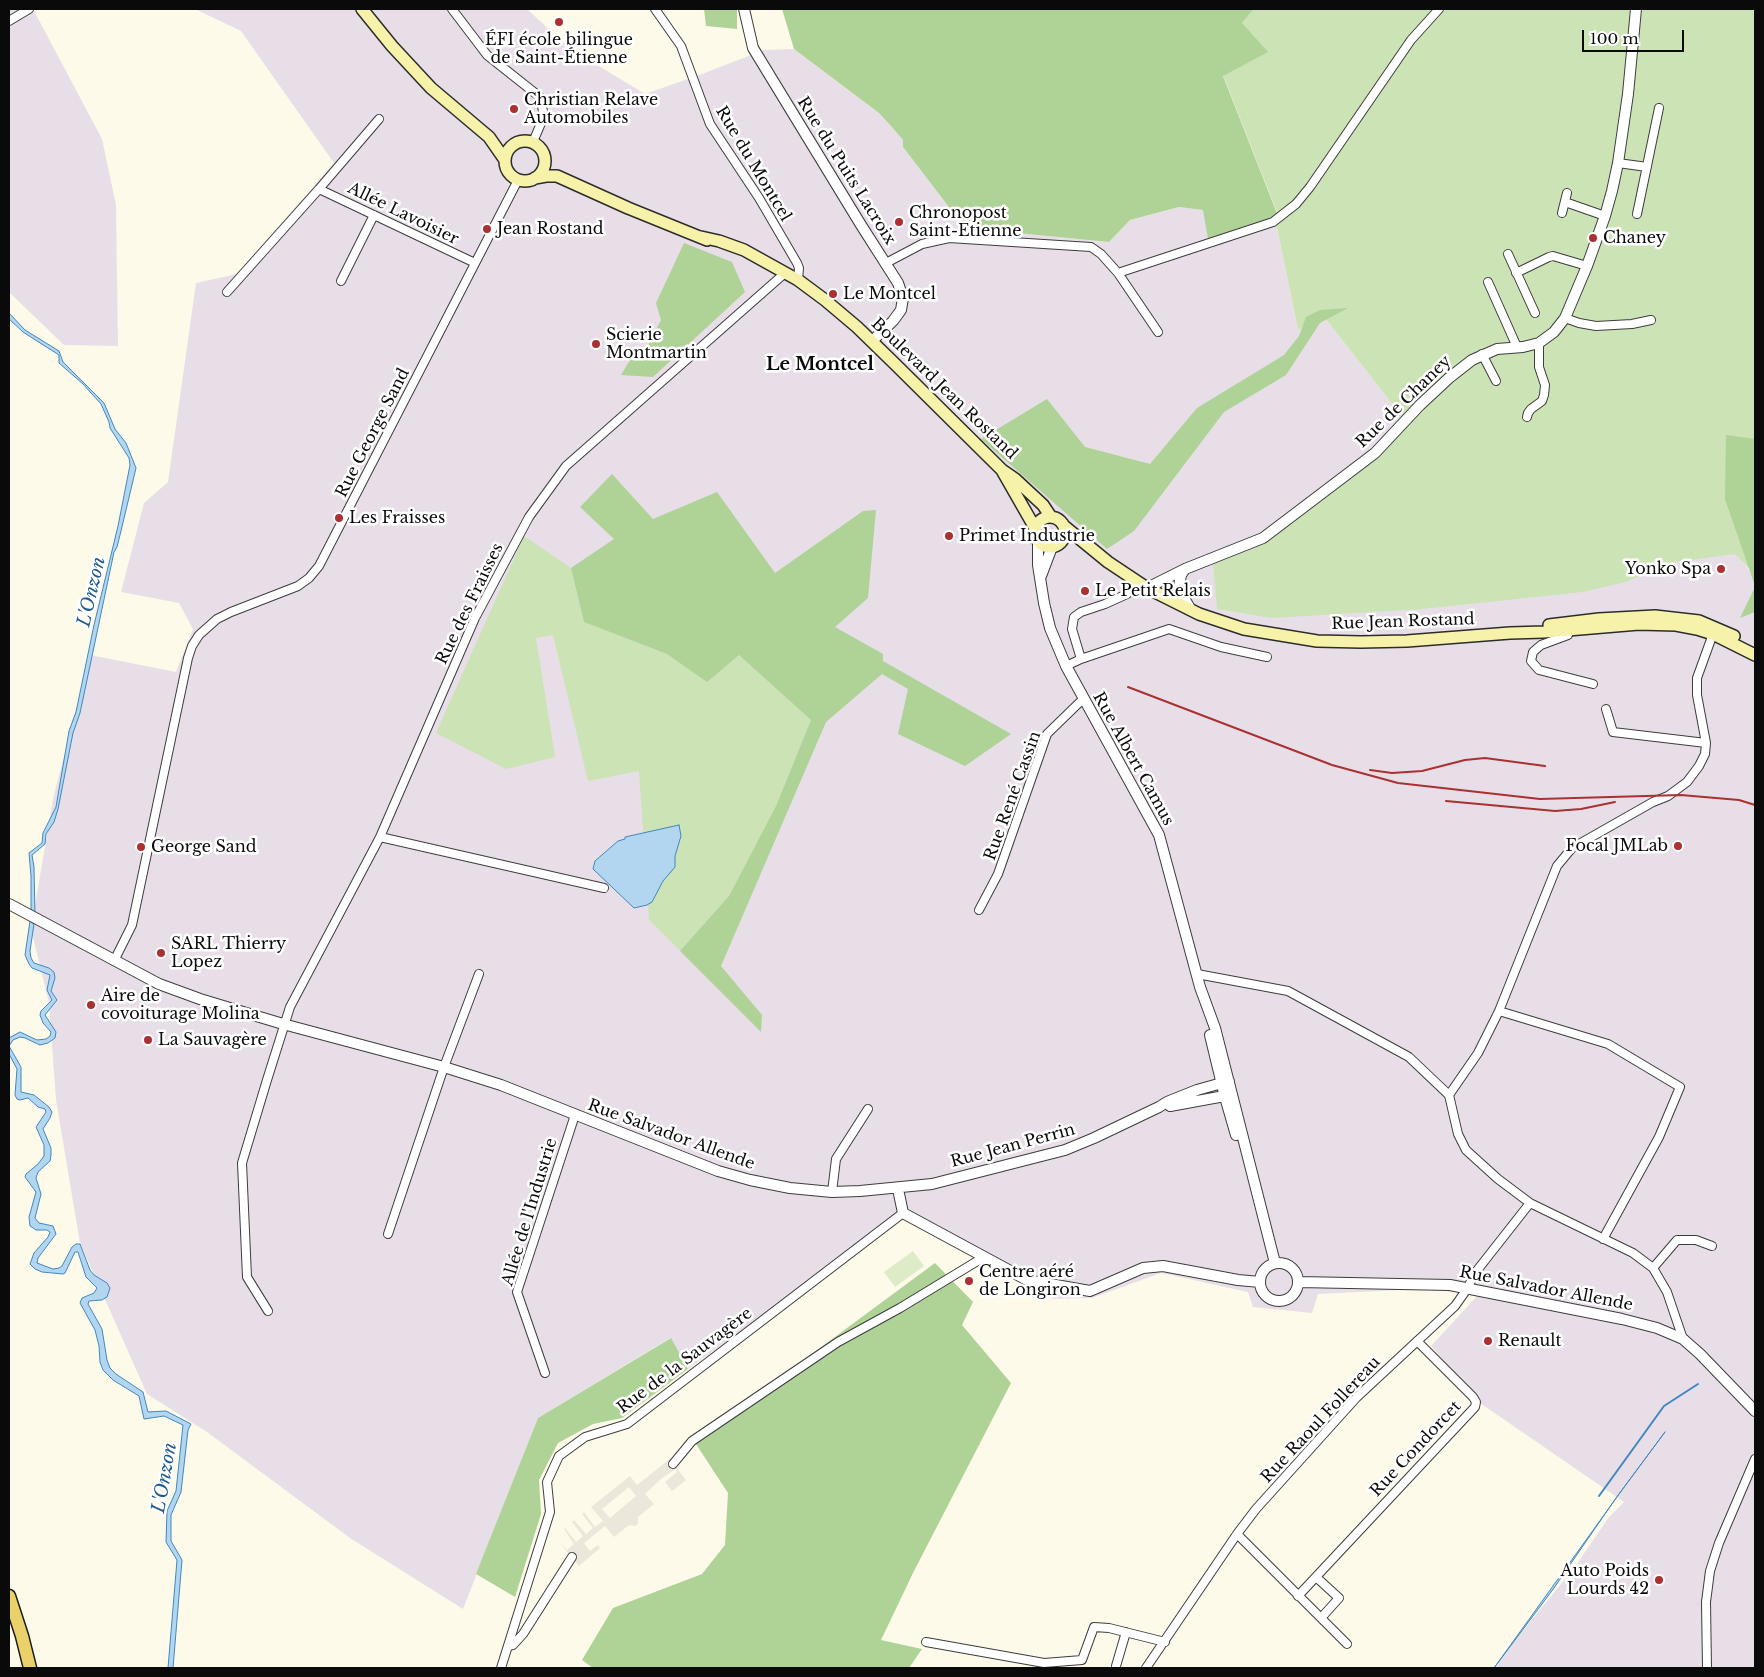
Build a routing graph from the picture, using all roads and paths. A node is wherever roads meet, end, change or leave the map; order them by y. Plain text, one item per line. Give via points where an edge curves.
1 (28, 9) edge
2 (362, 9) edge
3 (452, 9) edge
4 (655, 9) edge
5 (744, 9) edge
6 (1439, 9) edge
7 (1636, 9) edge
8 (9, 22) edge
9 (1659, 108) dead end
10 (379, 119) dead end
11 (489, 137) junction
12 (516, 142) junction
13 (533, 142) junction
14 (505, 160) junction
15 (545, 161) junction
16 (1618, 162) junction
17 (1647, 167) junction
18 (557, 176) junction
19 (535, 178) junction
20 (518, 180) junction
21 (320, 189) junction
22 (1567, 192) dead end
23 (1565, 202) junction
24 (1562, 213) dead end
25 (1637, 214) dead end
26 (374, 215) junction
27 (1605, 216) junction
28 (1508, 254) dead end
29 (886, 263) junction
30 (475, 264) junction
31 (1587, 266) junction
32 (785, 272) junction
33 (1516, 273) junction
34 (1118, 274) junction
35 (798, 280) junction
36 (341, 281) dead end
37 (1488, 282) dead end
38 (227, 292) dead end
39 (1534, 313) dead end
40 (1565, 318) junction
41 (1651, 320) dead end
42 (1158, 332) dead end
43 (872, 341) junction
44 (1540, 343) junction
45 (1517, 347) junction
46 (1482, 354) junction
47 (1496, 380) dead end
48 (1527, 417) dead end
49 (1002, 470) junction
50 (1051, 517) junction
51 (1064, 526) junction
52 (1035, 528) junction
53 (1038, 540) junction
54 (1082, 540) junction
55 (1057, 544) junction
56 (1184, 570) junction
57 (1041, 577) junction
58 (1147, 588) junction
59 (1127, 594) dead end
60 (1191, 610) junction
61 (1569, 629) junction
62 (1714, 631) junction
63 (1755, 647) edge
64 (1755, 655) edge
65 (1267, 657) dead end
66 (1081, 659) junction
67 (1066, 666) junction
68 (1593, 684) dead end
69 (1083, 699) junction
70 (1606, 709) dead end
71 (1706, 743) junction
72 (380, 837) junction
73 (604, 888) dead end
74 (9, 904) edge
75 (979, 910) dead end
76 (114, 961) junction
77 (478, 974) dead end
78 (1197, 974) junction
79 (1499, 1011) junction
80 (283, 1024) junction
81 (444, 1067) junction
82 (1225, 1082) junction
83 (1449, 1095) junction
84 (1229, 1096) junction
85 (1159, 1107) junction
86 (868, 1109) dead end
87 (575, 1115) junction
88 (898, 1189) junction
89 (832, 1192) junction
90 (1530, 1203) junction
91 (903, 1213) junction
92 (388, 1234) dead end
93 (1604, 1240) junction
94 (1712, 1246) dead end
95 (984, 1256) junction
96 (1275, 1263) junction
97 (1653, 1268) junction
98 (1260, 1282) junction
99 (1299, 1282) junction
100 (1467, 1289) junction
101 (268, 1310) dead end
102 (1683, 1339) junction
103 (1417, 1341) junction
104 (545, 1373) dead end
105 (1755, 1411) edge
106 (1755, 1460) edge
107 (673, 1464) dead end
108 (1237, 1534) junction
109 (572, 1557) dead end
110 (1316, 1576) junction
111 (9, 1596) edge
112 (1298, 1596) junction
113 (1321, 1618) junction
114 (1126, 1632) junction
115 (926, 1642) dead end
116 (1165, 1642) junction
117 (1347, 1644) dead end
118 (508, 1646) junction
119 (1116, 1666) dead end
120 (30, 1668) edge
121 (501, 1668) edge
122 (1146, 1668) edge
123 (1707, 1668) edge

1 - 8 street
2 - 11 main road via 431,88
3 - 13 street via 487,55 540,97 544,116
4 - 35 street, Rue du Montcel via 681,46 710,124 797,263
5 - 29 street, Rue du Puits Lacroix via 753,48
6 - 34 street via 1411,40 1310,187 1274,222
7 - 16 street
9 - 17 street
10 - 21 street, Allée Lavoisier
11 - 12 main road
11 - 14 main road
12 - 13 main road
12 - 14 main road via 508,150
13 - 15 main road via 542,150
14 - 20 main road via 508,172
15 - 18 main road
15 - 19 main road
16 - 17 street
16 - 27 street
17 - 25 street
18 - 19 main road
18 - 32 main road, Boulevard Jean Rostand
19 - 20 main road
20 - 30 street, Rue George Sand
21 - 26 street, Allée Lavoisier
21 - 38 street, Allée Lavoisier
22 - 23 street
23 - 24 street
23 - 27 street
26 - 30 street, Allée Lavoisier
26 - 36 street
27 - 31 street
28 - 33 street
29 - 34 street via 922,244 949,238 1091,247
29 - 43 street, Rue du Puits Lacroix via 903,298 901,310
30 - 76 street, Rue George Sand via 319,566 298,586 217,619 192,646 132,925
31 - 33 street via 1554,256
31 - 40 street
32 - 35 main road, Boulevard Jean Rostand
32 - 72 street, Rue des Fraisses via 566,466 529,517 475,618
33 - 39 street
34 - 42 street
35 - 43 main road, Boulevard Jean Rostand
37 - 45 street
40 - 41 street via 1596,326
40 - 44 street
43 - 49 main road, Boulevard Jean Rostand
44 - 45 street, Rue de Chaney
44 - 48 street via 1539,367 1545,385 1544,394 1542,402 1531,409
45 - 46 street, Rue de Chaney
46 - 47 street
46 - 56 street, Rue de Chaney via 1449,378 1375,453 1263,538
49 - 50 main road, Boulevard Jean Rostand via 1043,505
49 - 52 main road
50 - 51 main road
50 - 52 main road via 1042,519
51 - 54 main road, Rue Jean Rostand
51 - 55 main road via 1065,534
52 - 53 main road
53 - 55 main road via 1043,545
53 - 57 street, Rue Albert Camus
54 - 55 main road
54 - 58 main road, Rue Jean Rostand
55 - 57 street, Rue Albert Camus
56 - 58 street, Rue de Chaney
56 - 60 street via 1180,586
57 - 67 street, Rue Albert Camus via 1050,628
58 - 60 main road, Rue Jean Rostand
59 - 66 street via 1074,617 1072,629
60 - 61 main road, Rue Jean Rostand via 1244,629 1317,641 1406,641
61 - 62 main road, Rue Jean Rostand via 1639,624
61 - 62 main road, Rue Jean Rostand via 1628,617 1655,616 1686,618
61 - 68 street via 1541,645 1533,652 1531,661 1540,670
62 - 63 main road, Rue Jean Rostand
62 - 64 main road, Rue Jean Rostand
62 - 71 street via 1697,678 1696,695
65 - 66 street via 1221,647 1169,629
66 - 67 street
67 - 69 street, Rue Albert Camus
69 - 75 street, Rue René Cassin via 1047,734 998,874
69 - 78 street, Rue Albert Camus via 1159,835
70 - 71 street via 1613,732
71 - 79 street via 1705,754 1687,782 1668,796 1572,848 1557,866
72 - 73 street
72 - 80 street, Rue des Fraisses
74 - 76 street, Rue Salvador Allende
76 - 80 street, Rue Salvador Allende via 159,984
77 - 81 street
78 - 82 street, Rue Albert Camus
78 - 83 street via 1288,992 1409,1057
79 - 83 street via 1478,1053
79 - 93 street via 1608,1044 1680,1088 1659,1137
80 - 81 street, Rue Salvador Allende
80 - 101 street, Rue des Fraisses via 242,1163 246,1277
81 - 87 street, Rue Salvador Allende via 501,1085
81 - 92 street
82 - 84 street, Rue Albert Camus
82 - 85 street, Rue Jean Perrin
83 - 90 street via 1458,1134 1466,1150
84 - 85 street, Rue Jean Perrin
84 - 96 street, Rue Albert Camus
85 - 88 street, Rue Jean Perrin via 1065,1150 932,1184
86 - 89 street via 836,1158
87 - 89 street, Rue Salvador Allende via 718,1171 790,1188
87 - 104 street, Allée de l'Industrie via 517,1292
88 - 89 street, Rue Salvador Allende
88 - 91 street
90 - 93 street
90 - 100 street, Rue Raoul Follereau via 1475,1272
91 - 95 street
91 - 118 street, Rue de la Sauvagère via 627,1424 584,1437 559,1456 547,1482 550,1512
93 - 97 street
94 - 97 street via 1696,1240 1677,1240
95 - 98 street via 1028,1280 1090,1291 1143,1268 1163,1266
95 - 107 street via 823,1353 692,1441
96 - 98 street via 1264,1270
96 - 99 street via 1292,1266
97 - 102 street via 1667,1292
98 - 99 street via 1264,1294 1276,1301 1283,1301 1294,1294
99 - 100 street, Rue Salvador Allende via 1450,1285
100 - 102 street, Rue Salvador Allende via 1622,1319
100 - 103 street, Rue Raoul Follereau via 1455,1306
102 - 105 street, Rue Salvador Allende
103 - 108 street, Rue Raoul Follereau via 1357,1397
103 - 110 street, Rue Condorcet via 1473,1398 1475,1407
106 - 123 street via 1710,1572 1706,1602
108 - 112 street
108 - 116 street, Rue Raoul Follereau
109 - 118 street via 523,1634
110 - 112 street, Rue Condorcet
110 - 113 street via 1339,1598
111 - 120 main road
112 - 113 street
113 - 117 street
114 - 115 street via 1094,1627 1082,1660 1044,1663
114 - 116 street
114 - 119 street
116 - 122 street, Rue Raoul Follereau
118 - 121 street, Rue de la Sauvagère

